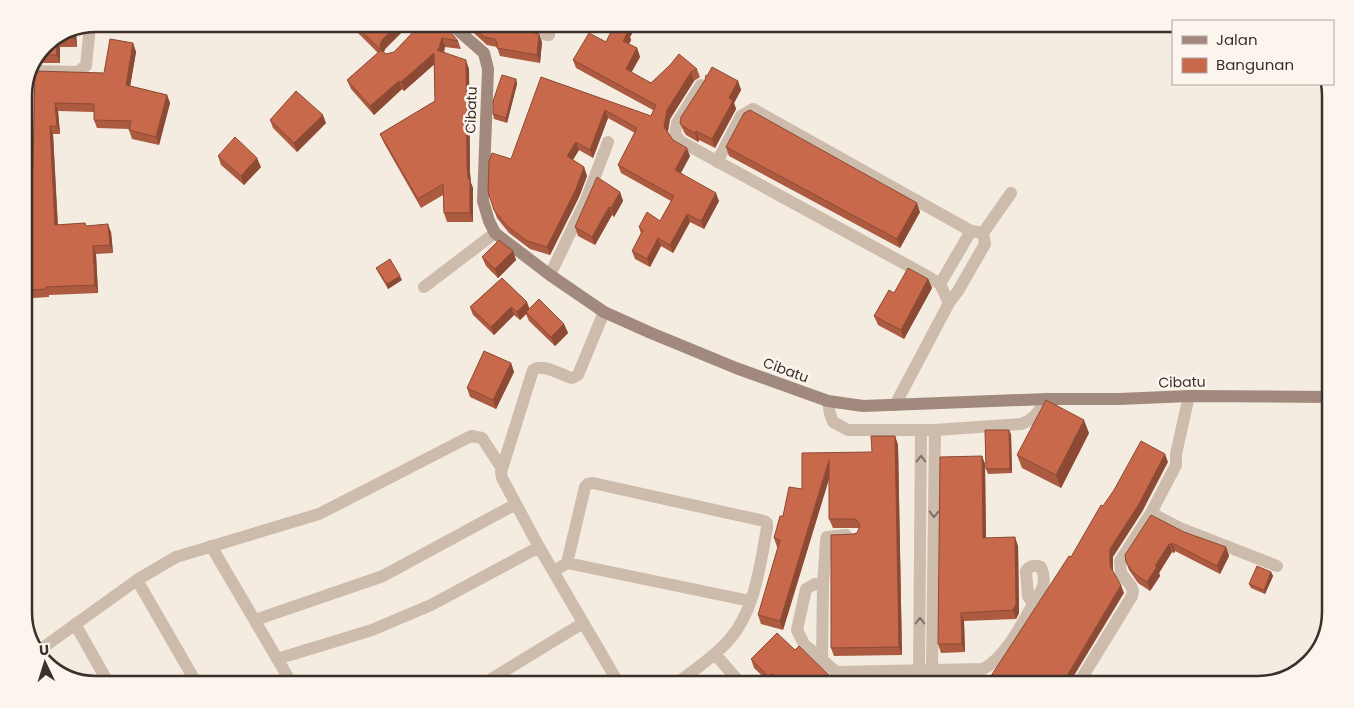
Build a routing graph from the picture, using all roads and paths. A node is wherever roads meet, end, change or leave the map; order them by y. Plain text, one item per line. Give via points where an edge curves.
1 (462, 32) edge
2 (532, 32) edge
3 (89, 33) edge
4 (549, 35) dead end
5 (38, 71) edge
6 (701, 85) edge
7 (608, 142) dead end
8 (717, 162) junction
9 (1010, 193) dead end
10 (495, 232) junction
11 (977, 232) junction
12 (550, 275) junction
13 (940, 284) junction
14 (424, 288) dead end
15 (948, 303) junction
16 (604, 312) junction
17 (1188, 396) junction
18 (1322, 397) edge
19 (1047, 399) junction
20 (828, 401) junction
21 (895, 405) junction
22 (921, 430) junction
23 (935, 430) junction
24 (502, 466) junction
25 (516, 504) junction
26 (1150, 513) junction
27 (855, 535) edge
28 (212, 546) junction
29 (539, 547) junction
30 (568, 563) junction
31 (1277, 566) dead end
32 (554, 571) junction
33 (137, 580) junction
34 (822, 585) junction
35 (750, 600) junction
36 (1033, 604) dead end
37 (255, 620) junction
38 (583, 623) junction
39 (75, 624) junction
40 (56, 638) edge
41 (715, 654) junction
42 (277, 659) junction
43 (822, 660) junction
44 (926, 670) junction
45 (835, 672) junction
46 (104, 676) edge
47 (192, 676) edge
48 (287, 676) edge
49 (496, 676) edge
50 (614, 676) edge
51 (686, 676) edge
52 (734, 676) edge
53 (840, 676) edge
54 (926, 676) edge
55 (1083, 676) edge

1 - 10 street, Cibatu via 484,53 488,69 483,201
2 - 4 street
3 - 5 street via 86,66 77,72
6 - 8 street via 677,123 675,134 680,141
7 - 12 street via 586,200
8 - 11 street via 741,116 753,109
8 - 13 street
9 - 11 street
10 - 12 street, Cibatu
10 - 14 street
11 - 13 street
11 - 15 street via 985,244
12 - 16 street, Cibatu
13 - 15 street
15 - 21 street
16 - 20 street, Cibatu via 736,368
16 - 24 street via 578,375 572,378 544,368 533,370
17 - 18 street, Cibatu
17 - 19 street, Cibatu
17 - 26 street via 1176,465
19 - 21 street, Cibatu
19 - 23 street via 1030,422
20 - 21 street, Cibatu via 863,406
20 - 22 street via 833,422 848,430
22 - 23 street
44 -> 22 street
23 -> 44 street
24 - 25 street via 502,478
24 - 28 street via 482,438 472,436 319,514
25 - 29 street
25 - 37 street via 383,576
26 - 31 street
26 - 55 street via 1120,561 1121,573 1131,586 1132,596
27 - 34 street via 827,537
28 - 33 street via 176,557
28 - 37 street
29 - 32 street
29 - 42 street via 431,605 372,630
30 - 32 street
30 - 35 street
30 - 35 street via 584,488 593,482 764,520 767,528
32 - 38 street
33 - 39 street
33 - 47 street
34 - 43 street
34 - 43 street via 815,584 806,589 797,630 804,644
35 - 41 street via 743,620
36 - 44 street via 993,664 983,669
37 - 42 street
38 - 49 street
38 - 50 street
39 - 40 street
39 - 46 street
41 - 51 street
41 - 52 street
42 - 48 street
43 - 45 street
44 - 45 street
44 - 54 street
45 - 53 street

